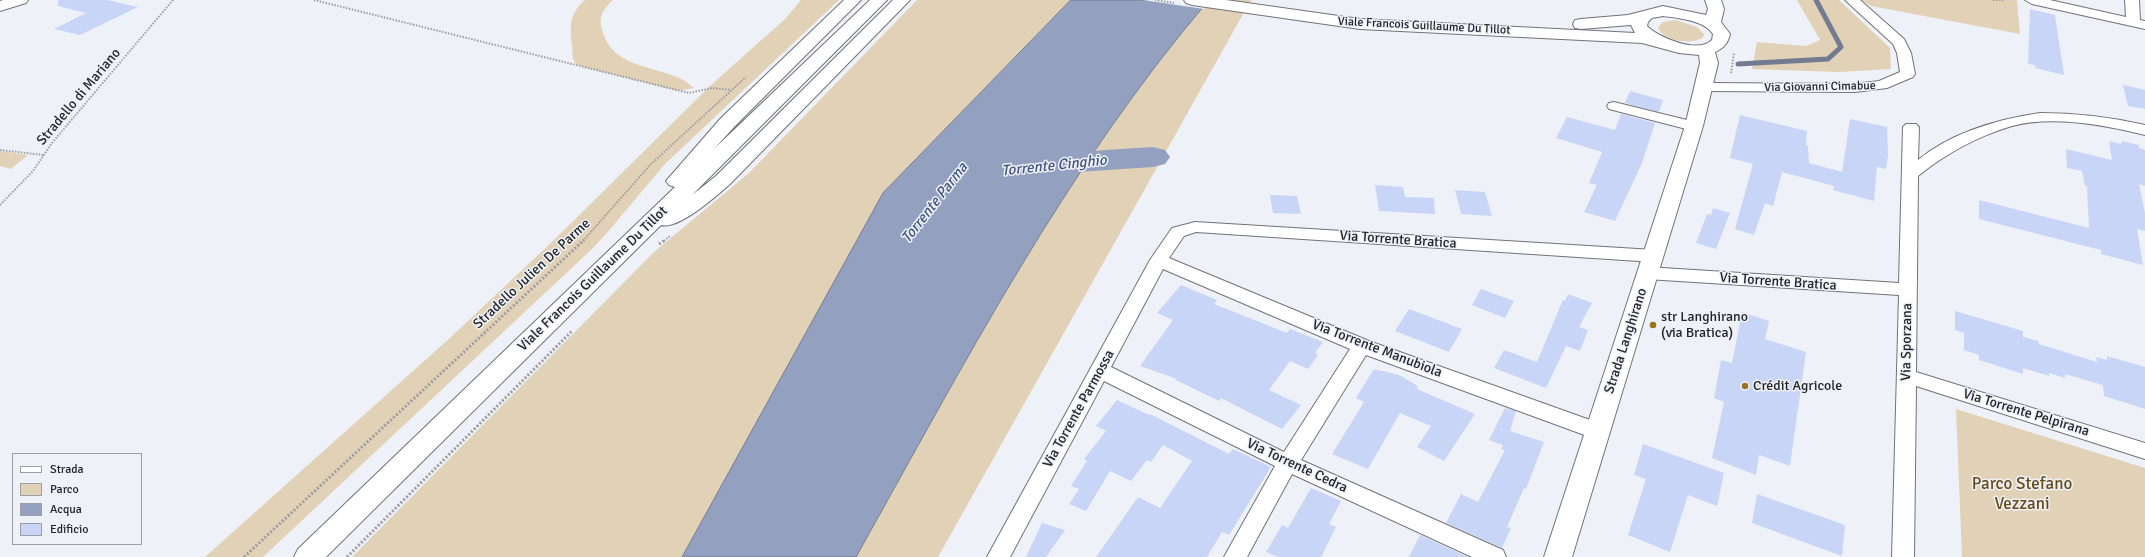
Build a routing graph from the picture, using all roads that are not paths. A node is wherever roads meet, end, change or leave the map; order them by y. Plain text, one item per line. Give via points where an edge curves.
1 (20, 0) edge
2 (853, 0) edge
3 (879, 0) edge
4 (902, 0) edge
5 (1192, 0) edge
6 (1243, 0) edge
7 (1696, 0) edge
8 (1713, 0) edge
9 (1852, 0) edge
10 (2032, 0) edge
11 (2132, 0) edge
12 (0, 6) edge
13 (1282, 10) junction
14 (1655, 13) junction
15 (2139, 23) edge
16 (1712, 24) junction
17 (1657, 41) junction
18 (1675, 47) junction
19 (1706, 49) junction
20 (1706, 82) junction
21 (1614, 106) dead end
22 (1694, 126) junction
23 (1911, 127) dead end
24 (2145, 130) edge
25 (1910, 175) junction
26 (627, 246) junction
27 (1159, 260) junction
28 (1651, 264) junction
29 (1908, 290) junction
30 (1362, 346) junction
31 (1101, 371) junction
32 (1906, 376) junction
33 (1597, 431) junction
34 (2145, 451) edge
35 (1288, 463) junction
36 (308, 557) edge
37 (998, 557) edge
38 (1235, 557) edge
39 (1495, 557) edge
40 (1558, 557) edge
41 (1903, 557) edge

1 - 12 main road
2 - 26 main road via 720,130 681,175
3 - 26 main road, Viale Francois Guillaume Du Tillot
4 - 26 main road via 723,180 702,197
5 - 13 main road, Viale Francois Guillaume Du Tillot
6 - 13 main road, Viale Francois Guillaume Du Tillot
7 - 14 main road via 1681,9
8 - 16 main road via 1716,9
9 - 20 street, Via Giovanni Cimabue via 1899,42 1908,74 1882,85 1855,88
10 - 15 street
11 - 15 street
13 - 14 main road, Viale Francois Guillaume Du Tillot via 1539,25 1630,20
13 - 17 main road, Viale Francois Guillaume Du Tillot via 1360,24 1642,38
14 - 16 main road via 1686,14
14 - 17 main road via 1640,20 1639,27
16 - 19 main road via 1719,30 1720,42
17 - 18 main road
18 - 19 main road
18 - 20 main road via 1695,62
19 - 20 main road, Strada Langhirano via 1709,64
20 - 22 main road, Strada Langhirano
21 - 22 street
22 - 28 main road, Strada Langhirano
23 - 25 street, Via Sporzana
24 - 25 street via 2071,118 2009,122 1934,155
25 - 29 street, Via Sporzana
26 - 36 main road, Viale Francois Guillaume Du Tillot
27 - 28 street, Via Torrente Bratica via 1178,232 1195,227
27 - 30 street, Via Torrente Manubiola
27 - 31 street, Via Torrente Parmossa
28 - 29 street, Via Torrente Bratica
28 - 33 main road, Strada Langhirano
29 - 32 street, Via Sporzana
30 - 33 street, Via Torrente Manubiola
30 - 35 street
31 - 35 street, Via Torrente Cedra
31 - 37 street, Via Torrente Parmossa
32 - 34 street, Via Torrente Pelpirana
32 - 41 street, Via Sporzana
33 - 40 main road, Strada Langhirano
35 - 38 street
35 - 39 street, Via Torrente Cedra

